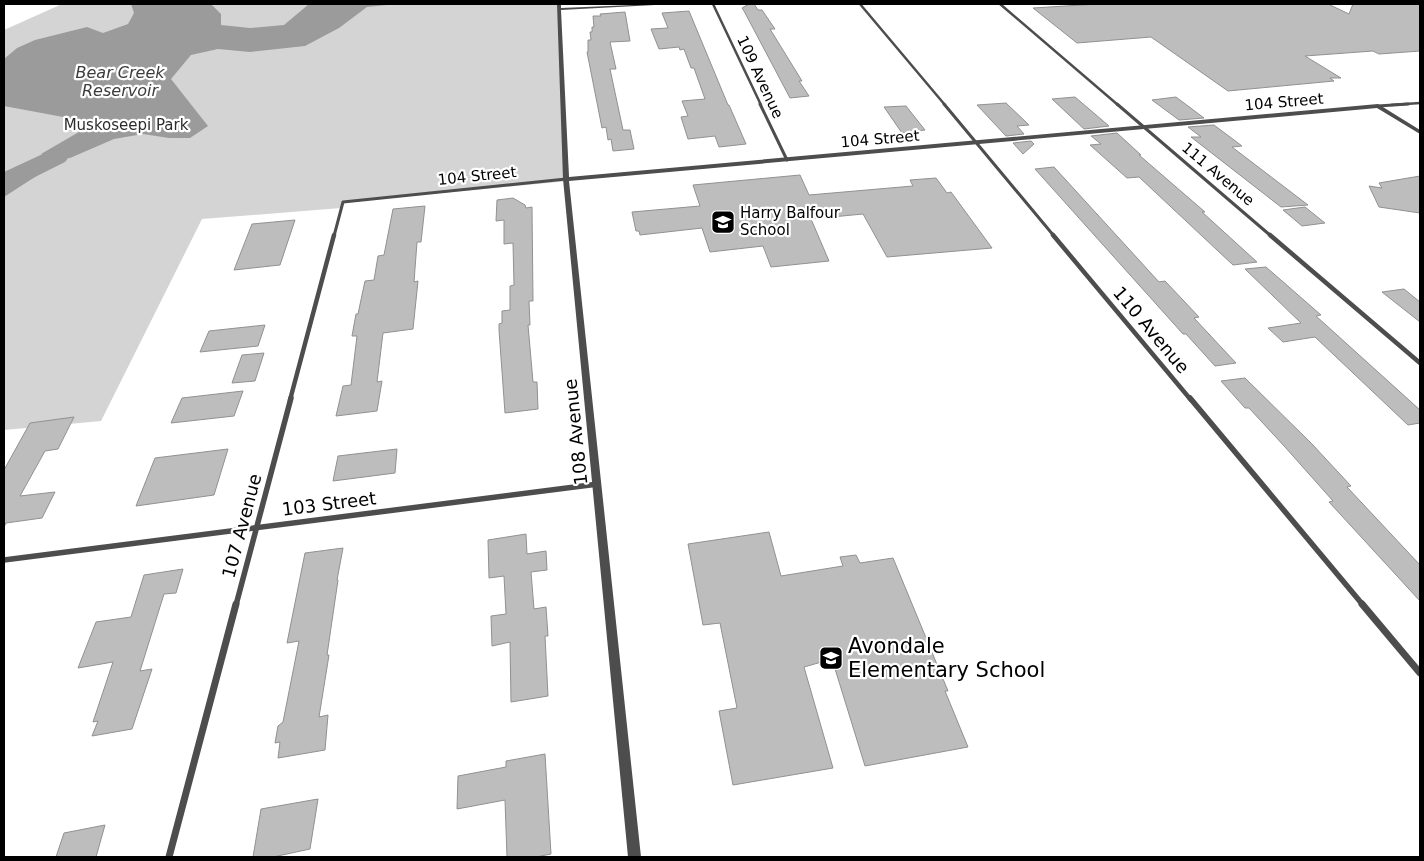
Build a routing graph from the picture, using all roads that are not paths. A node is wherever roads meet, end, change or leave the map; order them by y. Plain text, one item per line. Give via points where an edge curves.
1 (655, 4) edge
2 (713, 4) edge
3 (860, 4) edge
4 (1000, 4) edge
5 (559, 6) edge
6 (1420, 103) edge
7 (1378, 106) junction
8 (1144, 128) junction
9 (1420, 132) edge
10 (976, 143) junction
11 (787, 160) junction
12 (566, 180) junction
13 (342, 202) joint
14 (1420, 363) edge
15 (598, 484) junction
16 (257, 528) junction
17 (4, 560) edge
18 (1420, 673) edge
19 (169, 857) edge
20 (634, 857) edge

1 - 5 street
2 - 11 street, 109 Avenue
3 - 10 street, 110 Avenue
4 - 8 street, 111 Avenue
5 - 12 street, 108 Avenue
6 - 7 street, 104 Street
7 - 8 street, 104 Street
7 - 9 street
8 - 10 street, 104 Street
8 - 14 street, 111 Avenue
10 - 11 street, 104 Street
10 - 18 street, 110 Avenue
11 - 12 street, 104 Street
12 - 13 street, 104 Street
12 - 15 street, 108 Avenue
13 - 16 street, 107 Avenue
15 - 16 street, 103 Street
15 - 20 street, 108 Avenue
16 - 17 street, 103 Street
16 - 19 street, 107 Avenue

